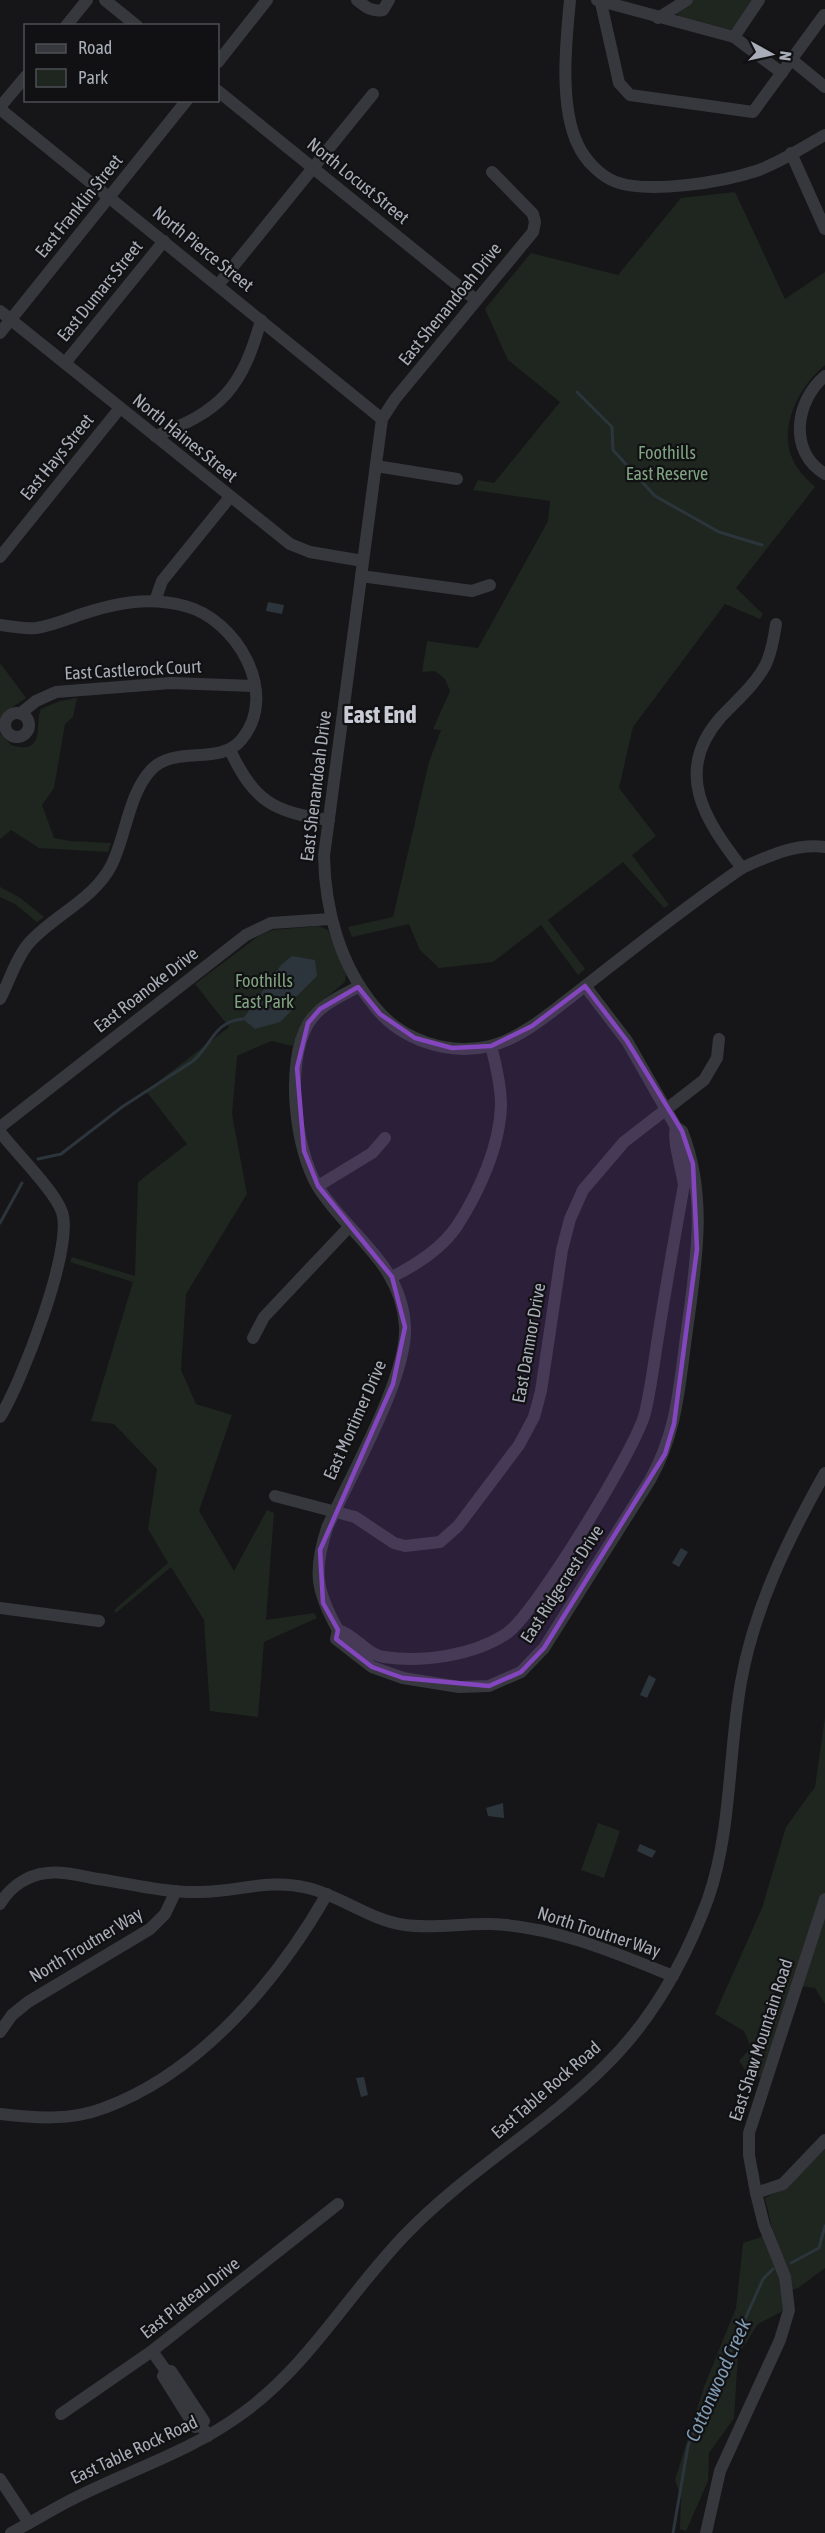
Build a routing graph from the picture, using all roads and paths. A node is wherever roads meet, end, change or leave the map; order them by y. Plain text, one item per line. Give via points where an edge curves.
1 (87, 0) edge
2 (105, 0) edge
3 (267, 0) edge
4 (357, 0) edge
5 (570, 0) edge
6 (687, 0) edge
7 (759, 0) edge
8 (599, 1) edge
9 (386, 5) edge
10 (824, 15) edge
11 (658, 18) junction
12 (68, 24) edge
13 (135, 24) edge
14 (734, 37) junction
15 (792, 60) junction
16 (219, 61) edge
17 (782, 73) junction
18 (24, 78) edge
19 (825, 87) edge
20 (219, 92) edge
21 (373, 94) dead end
22 (185, 102) edge
23 (0, 108) edge
24 (825, 135) edge
25 (791, 153) junction
26 (313, 168) junction
27 (492, 172) dead end
28 (109, 197) junction
29 (825, 229) edge
30 (164, 241) junction
31 (218, 285) junction
32 (476, 300) junction
33 (0, 311) edge
34 (11, 320) junction
35 (261, 320) junction
36 (0, 333) edge
37 (65, 363) junction
38 (825, 376) edge
39 (120, 408) junction
40 (382, 419) junction
41 (155, 436) junction
42 (376, 466) junction
43 (825, 474) edge
44 (457, 479) dead end
45 (230, 497) junction
46 (0, 557) edge
47 (363, 561) junction
48 (361, 576) junction
49 (490, 585) dead end
50 (155, 601) junction
51 (777, 624) dead end
52 (0, 625) edge
53 (254, 686) junction
54 (21, 714) dead end
55 (230, 750) junction
56 (329, 820) junction
57 (825, 847) edge
58 (742, 868) junction
59 (330, 919) junction
60 (585, 986) junction
61 (358, 987) junction
62 (0, 999) edge
63 (719, 1039) dead end
64 (491, 1046) junction
65 (666, 1110) junction
66 (0, 1127) edge
67 (676, 1127) junction
68 (0, 1132) edge
69 (385, 1138) dead end
70 (318, 1186) junction
71 (350, 1227) junction
72 (392, 1277) junction
73 (253, 1338) dead end
74 (0, 1417) edge
75 (825, 1473) edge
76 (275, 1496) dead end
77 (334, 1512) junction
78 (0, 1608) edge
79 (99, 1621) dead end
80 (338, 1630) junction
81 (176, 1891) junction
82 (327, 1894) junction
83 (825, 1899) edge
84 (0, 1904) edge
85 (673, 1976) junction
86 (1, 2030) edge
87 (0, 2114) edge
88 (825, 2140) edge
89 (756, 2193) junction
90 (338, 2204) dead end
91 (152, 2351) junction
92 (61, 2414) dead end
93 (208, 2436) junction
94 (0, 2479) edge
95 (29, 2523) junction
96 (11, 2533) edge
97 (706, 2533) edge

1 - 12 street
2 - 13 street
3 - 16 street
4 - 9 street via 369,9
5 - 25 street via 565,50 572,125 577,144 600,172 617,182 669,185 758,171
6 - 11 street
7 - 14 street
8 - 11 street
8 - 17 street via 619,83 630,95 753,112
10 - 15 street
11 - 14 street
14 - 17 street
15 - 17 street
15 - 19 street
18 - 23 street
20 - 26 street, North Locust Street
21 - 26 street
22 - 28 street, East Franklin Street
23 - 28 street, North Pierce Street
24 - 25 street
25 - 29 street
26 - 31 street
26 - 32 street, North Locust Street
27 - 32 street, East Shenandoah Drive via 533,214 535,222 533,232
28 - 30 street, North Pierce Street
28 - 34 street, East Franklin Street
30 - 31 street, North Pierce Street
30 - 37 street, East Dumars Street
31 - 35 street, North Pierce Street
32 - 40 street, East Shenandoah Drive
33 - 34 street, North Haines Street
34 - 36 street, East Franklin Street
34 - 37 street, North Haines Street
35 - 40 street, North Pierce Street
35 - 41 street via 243,371 219,403 204,415
37 - 39 street, North Haines Street
38 - 43 street via 807,398 800,436 807,458
39 - 41 street, North Haines Street
39 - 46 street, East Hays Street
40 - 42 street, East Shenandoah Drive
41 - 45 street, North Haines Street
42 - 44 street
42 - 47 street, East Shenandoah Drive
45 - 47 street, North Haines Street via 300,549
45 - 50 street via 162,581
47 - 48 street, East Shenandoah Drive
48 - 49 street via 472,591
48 - 56 street, East Shenandoah Drive
50 - 52 street via 116,604 45,627
50 - 53 street via 195,609 224,627 245,654
51 - 58 street via 765,666 707,733 696,761 695,784 706,814
53 - 54 street, East Castlerock Court via 171,683 56,692 36,700
53 - 55 street via 249,728
55 - 56 street via 243,776 264,800 292,814
55 - 62 street via 175,756 151,769 136,795 111,866 96,886 27,945
56 - 59 street, East Shenandoah Drive via 324,880
57 - 58 street, East Shenandoah Drive via 798,848
58 - 60 street, East Shenandoah Drive
59 - 61 street, East Shenandoah Drive
59 - 66 street, East Roanoke Drive via 271,923 246,935
60 - 64 street, East Shenandoah Drive via 532,1026
60 - 65 street, East Ridgecrest Drive via 627,1041
61 - 64 street, East Shenandoah Drive via 380,1014 415,1038 452,1048
61 - 70 street, East Mortimer Drive via 320,1009 308,1023 300,1045 296,1098 299,1126
63 - 65 street, East Danmor Drive via 717,1058 704,1080
64 - 72 street via 501,1108 486,1168 456,1227 433,1251
65 - 67 street, East Ridgecrest Drive
65 - 77 street, East Danmor Drive via 624,1142 583,1190 562,1250 534,1417 519,1445 458,1527 440,1542 405,1546 355,1517
67 - 80 street, East Ridgecrest Drive via 684,1185 645,1413 628,1454 532,1608 509,1632 487,1646 460,1655 381,1657
67 - 80 street, East Ridgecrest Drive via 682,1131 693,1164 698,1250 674,1424 665,1454 651,1480 544,1648 521,1672 489,1686 459,1687 379,1671 336,1639
68 - 74 street via 60,1208 65,1237 30,1357
69 - 70 street via 372,1153
70 - 71 street, East Mortimer Drive
71 - 72 street, East Mortimer Drive
71 - 73 street via 264,1317
72 - 77 street, East Mortimer Drive via 405,1327 403,1356
75 - 85 street, East Table Rock Road via 780,1559 757,1619 741,1679 724,1836 709,1896
76 - 77 street, East Danmor Drive
77 - 80 street, East Mortimer Drive via 320,1550 318,1577 322,1603
78 - 79 street
81 - 82 street, North Troutner Way via 205,1892 274,1883
81 - 84 street via 49,1872 23,1880
81 - 86 street, North Troutner Way via 165,1914 150,1929 27,2002
82 - 85 street, North Troutner Way via 404,1925 525,1927 577,1941
82 - 87 street via 301,1939 263,1989 203,2046 153,2084 102,2109 40,2119
83 - 89 street, East Shaw Mountain Road via 749,2133
85 - 93 street, East Table Rock Road via 606,2066 407,2233 364,2280 295,2368 244,2413
88 - 89 street via 783,2184
89 - 97 street, East Shaw Mountain Road via 785,2277 789,2310 780,2340 720,2471
90 - 91 street, East Plateau Drive
91 - 92 street, East Plateau Drive
91 - 93 street via 166,2372 171,2371 204,2421 201,2425
93 - 95 street, East Table Rock Road
94 - 95 street
95 - 96 street, East Table Rock Road

